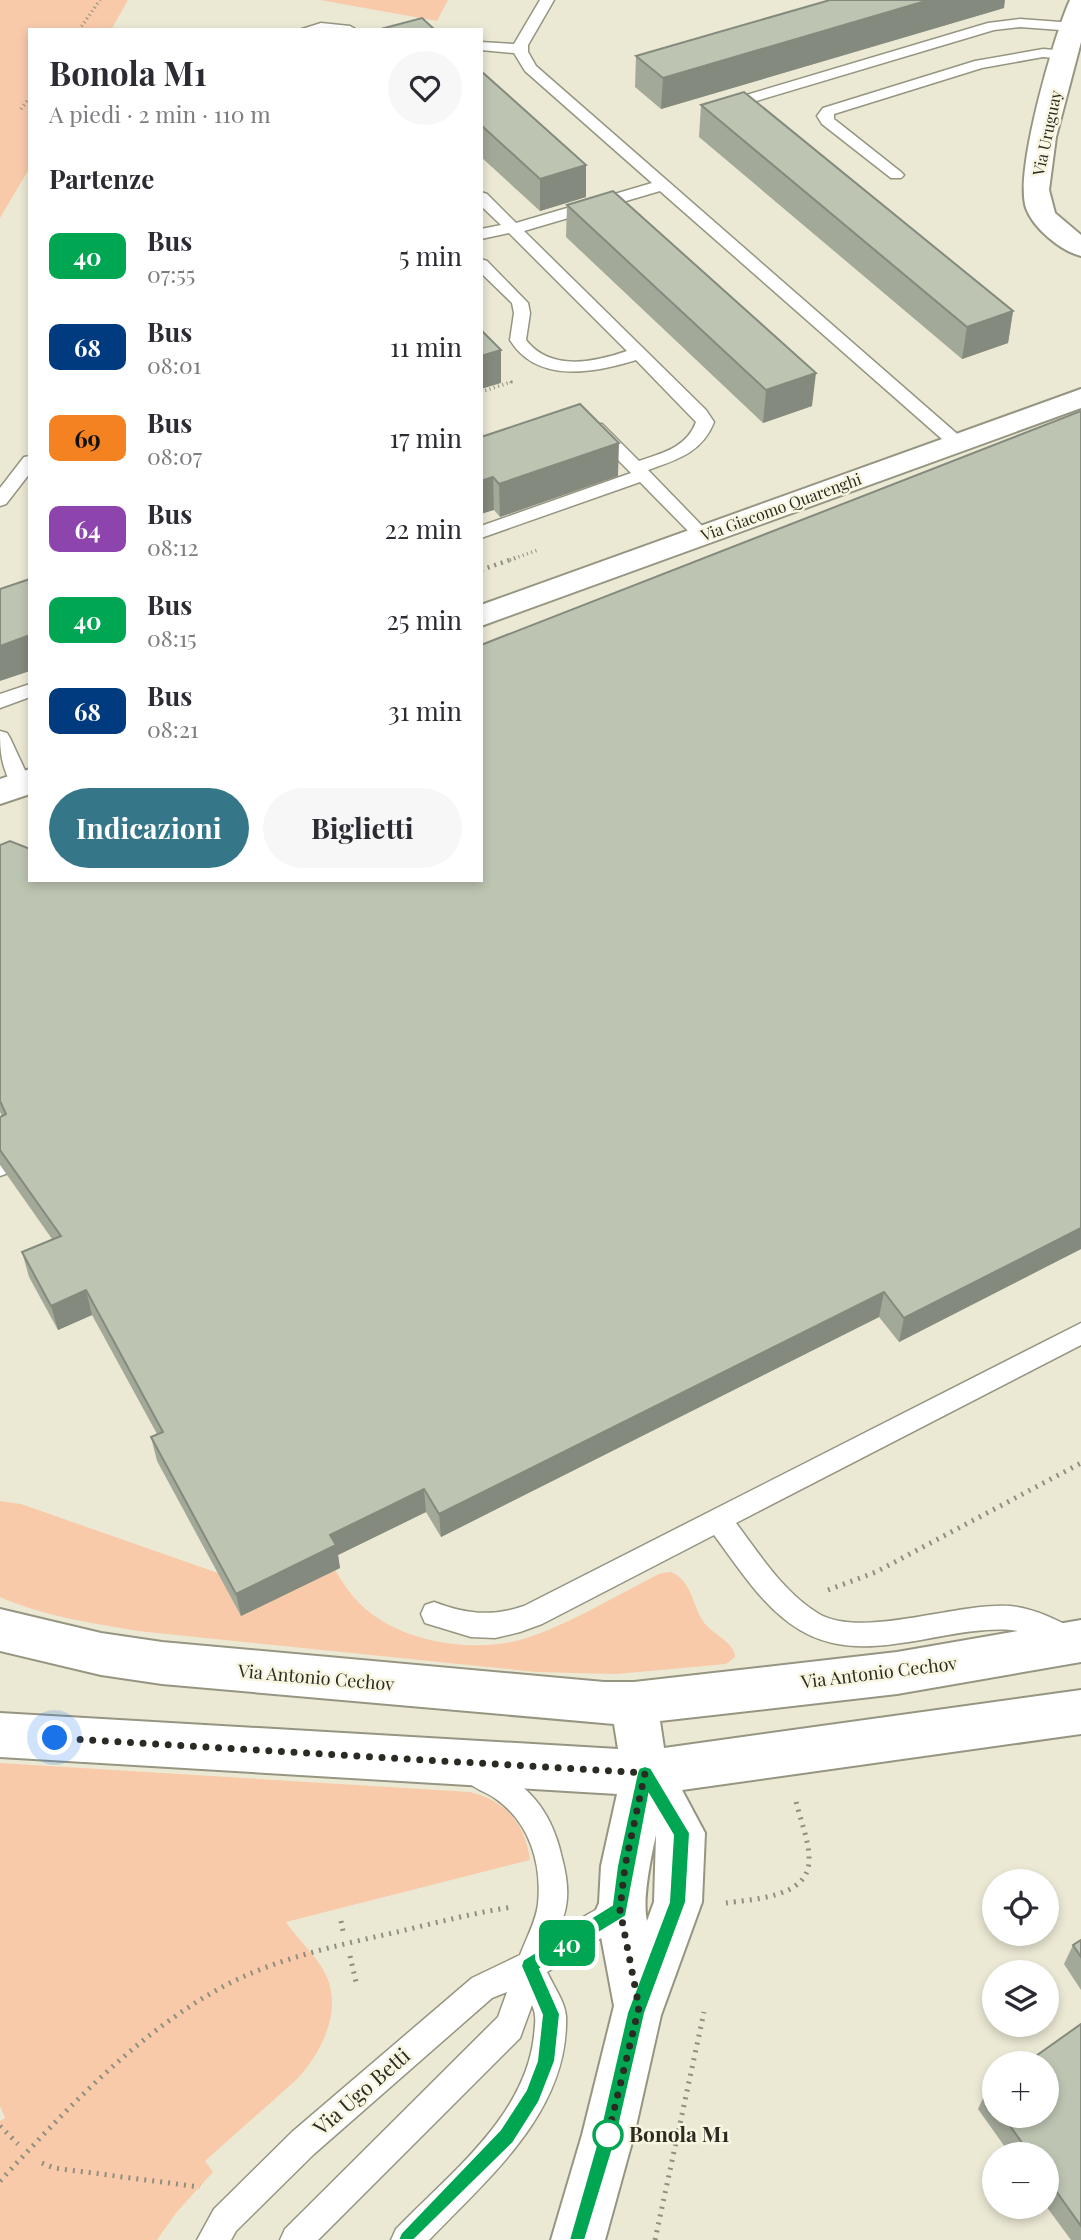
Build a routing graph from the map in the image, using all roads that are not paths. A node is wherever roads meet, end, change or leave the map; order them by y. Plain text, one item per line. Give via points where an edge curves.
1 (547, 0) edge
2 (1081, 2) edge
3 (1074, 27) junction
4 (483, 46) edge
5 (521, 49) junction
6 (1066, 54) junction
7 (710, 110) edge
8 (896, 175) dead end
9 (662, 185) junction
10 (483, 199) edge
11 (512, 228) junction
12 (483, 234) edge
13 (1081, 248) edge
14 (483, 266) edge
15 (639, 353) junction
16 (1081, 398) edge
17 (581, 427) edge
18 (957, 443) junction
19 (28, 464) edge
20 (640, 472) junction
21 (0, 500) edge
22 (483, 531) edge
23 (702, 535) junction
24 (483, 615) edge
25 (28, 691) edge
26 (0, 701) edge
27 (0, 739) edge
28 (17, 786) edge
29 (1081, 1333) edge
30 (718, 1520) junction
31 (433, 1614) dead end
32 (0, 1630) edge
33 (1077, 1642) edge
34 (634, 1703) junction
35 (1081, 1712) edge
36 (0, 1735) edge
37 (438, 1760) junction
38 (645, 1773) junction
39 (620, 1910) junction
40 (529, 1966) junction
41 (639, 2007) junction
42 (213, 2240) edge
43 (296, 2240) edge
44 (407, 2240) edge
45 (578, 2240) edge

1 - 5 lane
2 - 3 street, Via Uruguay
3 - 6 street, Via Uruguay
3 - 7 lane via 993,26 733,109
4 - 5 lane
5 - 9 lane via 539,77
6 - 8 lane via 1043,53 979,64 828,111 827,121
6 - 13 street, Via Uruguay via 1043,141 1037,199 1047,220
9 - 11 lane
9 - 18 lane
10 - 11 lane
11 - 12 lane
11 - 15 lane
14 - 15 lane via 520,303 519,342 540,359 584,368
15 - 20 lane via 705,422 690,447
16 - 18 street, Via Giacomo Quarenghi
17 - 20 lane via 599,430
18 - 23 street, Via Giacomo Quarenghi
19 - 21 lane
20 - 22 lane
20 - 23 lane
23 - 24 street, Via Giacomo Quarenghi
25 - 26 lane
27 - 28 lane
29 - 30 lane
30 - 31 lane via 509,1625 468,1626
30 - 33 lane via 791,1608 823,1630 853,1635 999,1617 1029,1621
32 - 34 street, Via Antonio Cechov via 162,1664 548,1700
33 - 34 street, Via Antonio Cechov via 897,1672
34 - 38 street
35 - 38 street
36 - 37 street
37 - 38 street
37 - 40 lane via 507,1790 535,1819 544,1838 552,1875 552,1906
38 - 39 street
38 - 41 street via 681,1833 681,1858 678,1902
39 - 40 lane, Via Ugo Betti
39 - 41 street
40 - 42 lane, Via Ugo Betti via 482,1988 332,2117 225,2220
40 - 43 lane via 509,2028
40 - 44 lane via 551,2014 546,2061 533,2096 507,2136
41 - 45 street

